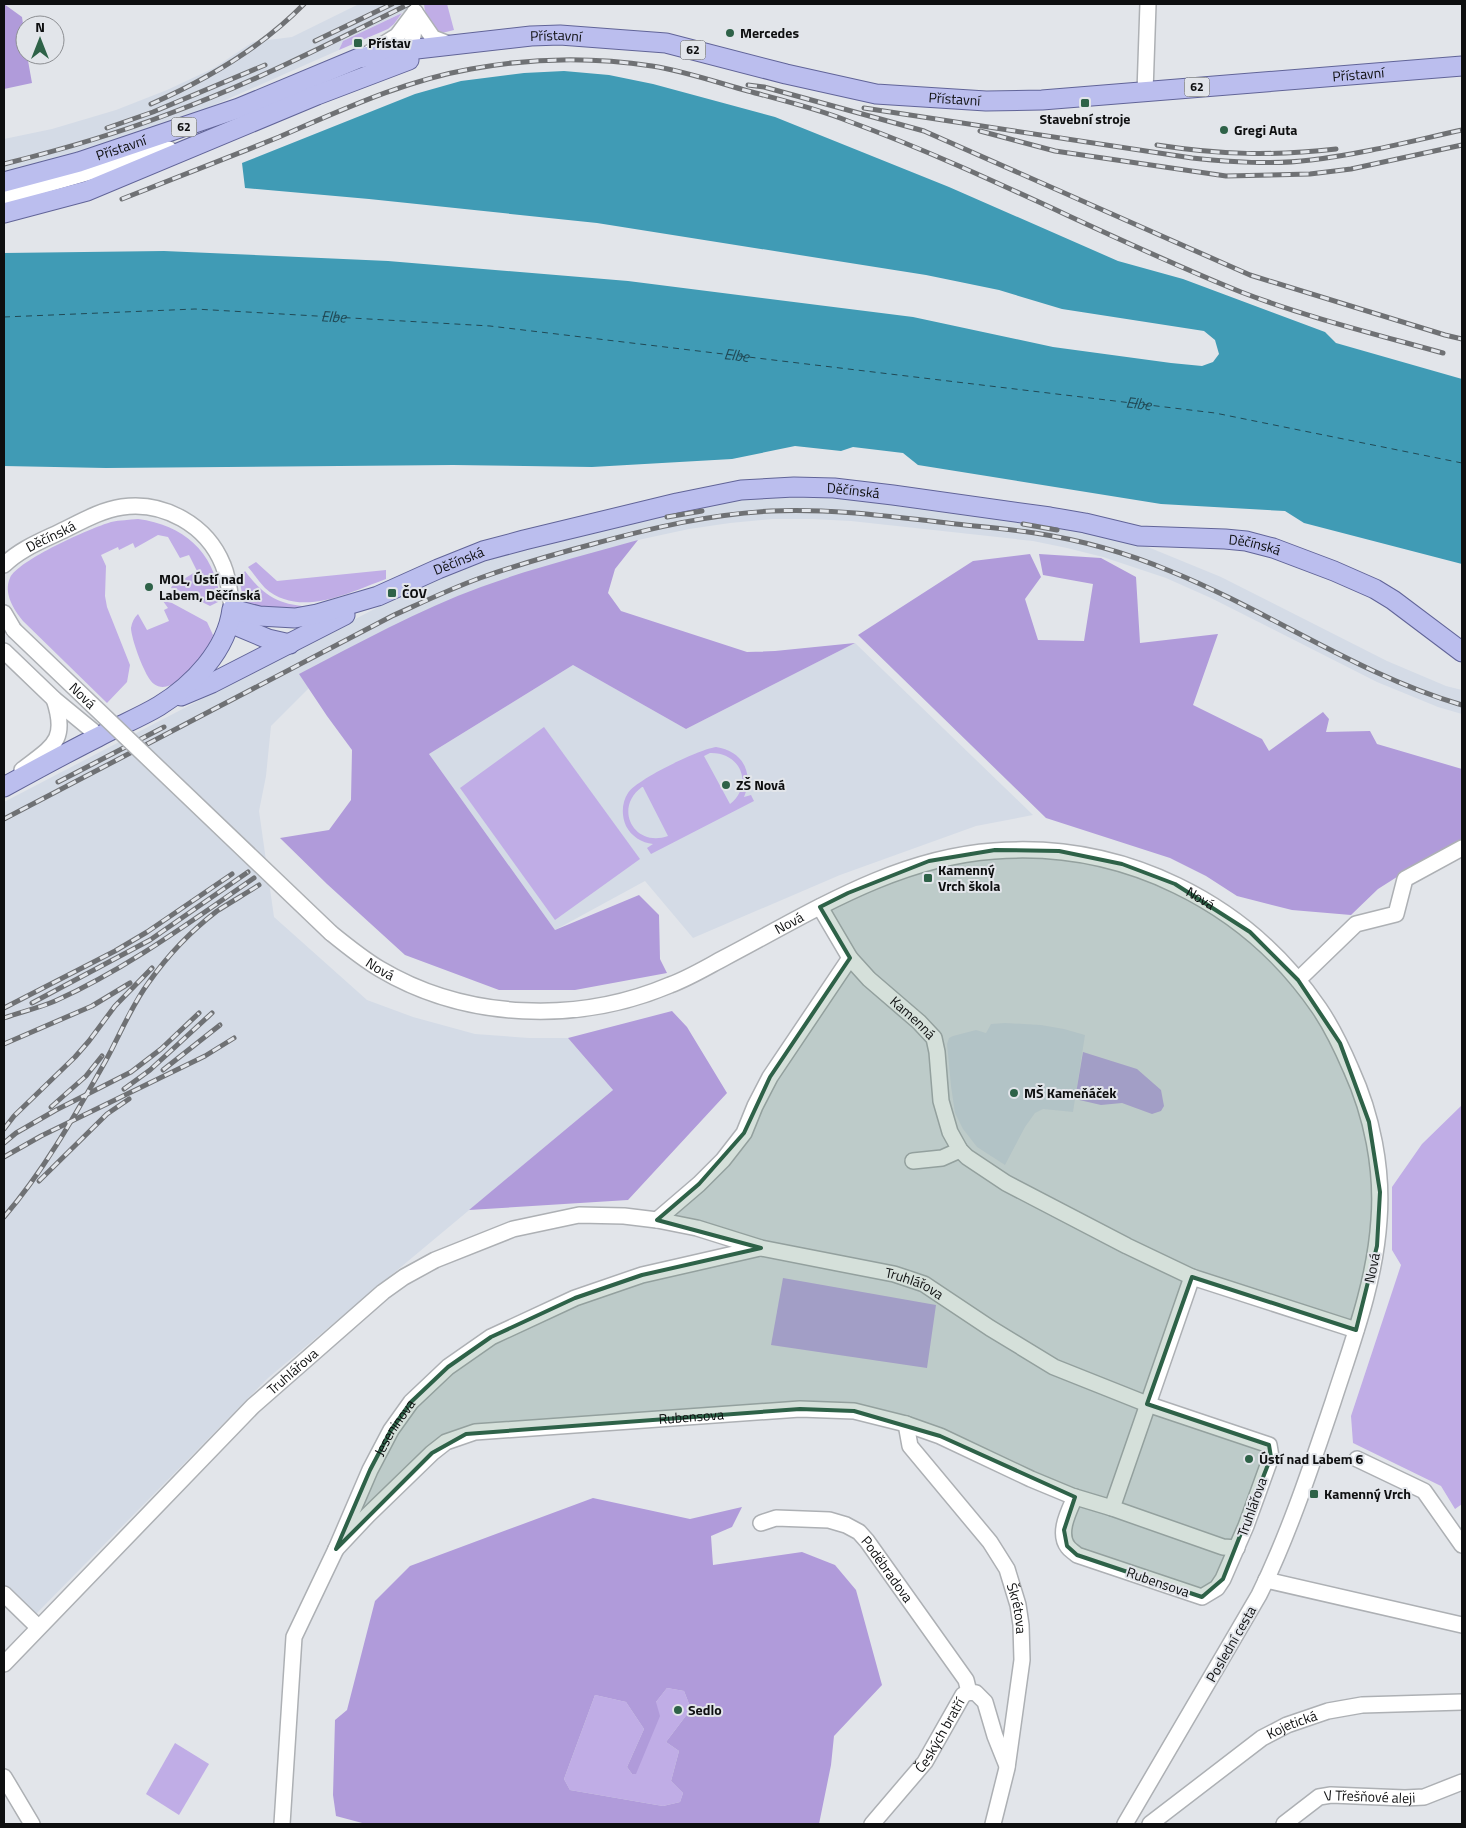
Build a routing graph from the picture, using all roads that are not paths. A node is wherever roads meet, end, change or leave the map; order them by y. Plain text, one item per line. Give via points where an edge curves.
1 (1148, 4) edge
2 (415, 8) edge
3 (453, 45) junction
4 (408, 50) junction
5 (360, 58) junction
6 (392, 65) junction
7 (1462, 66) edge
8 (1145, 92) junction
9 (238, 108) junction
10 (216, 136) junction
11 (84, 175) junction
12 (4, 182) edge
13 (4, 197) edge
14 (4, 213) edge
15 (10, 553) edge
16 (4, 565) edge
17 (378, 596) junction
18 (4, 613) edge
19 (231, 616) junction
20 (9, 625) edge
21 (290, 644) junction
22 (4, 651) edge
23 (1462, 652) edge
24 (54, 699) junction
25 (163, 704) junction
26 (99, 736) junction
27 (4, 786) edge
28 (1462, 848) edge
29 (820, 907) junction
30 (850, 958) junction
31 (1298, 980) junction
32 (960, 1150) junction
33 (913, 1162) dead end
34 (657, 1220) junction
35 (761, 1248) junction
36 (1192, 1277) junction
37 (1356, 1330) junction
38 (1147, 1404) junction
39 (906, 1424) junction
40 (1316, 1453) joint
41 (1357, 1459) dead end
42 (1075, 1497) junction
43 (1112, 1508) junction
44 (760, 1523) dead end
45 (1462, 1545) edge
46 (1237, 1548) junction
47 (336, 1549) junction
48 (1266, 1580) junction
49 (4, 1594) edge
50 (1462, 1625) edge
51 (38, 1627) junction
52 (4, 1664) edge
53 (969, 1692) junction
54 (1462, 1702) edge
55 (1007, 1768) junction
56 (4, 1777) edge
57 (1462, 1782) edge
58 (32, 1824) edge
59 (282, 1824) edge
60 (872, 1824) edge
61 (993, 1824) edge
62 (1126, 1824) edge
63 (1150, 1824) edge
64 (1284, 1824) edge

1 - 8 street
2 - 3 street via 433,38
2 - 4 street via 413,39
2 - 5 street via 397,36
3 - 4 main road, Přístavní / 62
3 - 6 main road, Přístavní / 62
3 - 8 main road, Přístavní / 62 via 560,35 666,43 876,94 931,99 1042,100
4 - 5 main road, Přístavní / 62
4 - 6 street
5 - 9 main road, Přístavní / 62
6 - 10 main road, Přístavní / 62
7 - 8 main road, Přístavní / 62
9 - 11 street, Přístavní via 162,144
9 - 12 main road, Přístavní / 62 via 79,162
10 - 11 street, Přístavní
10 - 14 main road, Přístavní / 62 via 87,191
11 - 13 street, Přístavní
15 - 16 street, Děčínská
15 - 19 street, Děčínská via 107,511 135,506 161,510 178,515 209,540 224,566
17 - 19 main road, Děčínská via 336,610 295,618
17 - 21 main road
17 - 23 main road, Děčínská via 483,552 652,509 741,490 834,488 1050,517 1139,536 1225,539 1273,548 1375,589
18 - 20 street, Nová
19 - 21 main road via 268,639
19 - 25 main road via 211,659
20 - 29 street, Nová, bridge via 332,933 377,968 434,994 502,1009 543,1012 584,1009 629,999 670,985
21 - 25 main road
22 - 24 street
24 - 26 street
24 - 27 street via 60,730 52,747
25 - 26 main road
26 - 27 main road
28 - 31 street via 1405,879 1396,914 1356,924
29 - 30 street, Kamenná
29 - 31 street, Nová via 890,874 950,856 1016,850 1080,854 1149,872 1195,895 1250,932
30 - 32 street, Kamenná via 934,1038 941,1101 950,1132
30 - 34 street via 770,1077 744,1133 723,1160
31 - 37 street, Nová via 1340,1044 1363,1100 1374,1145 1380,1216 1372,1275
32 - 33 street via 942,1158
32 - 36 street, Kamenná via 1006,1183
34 - 35 street, Truhlářova via 697,1228
34 - 51 street, Truhlářova via 579,1215 543,1222 513,1229 435,1260 404,1277 253,1406
35 - 38 street, Truhlářova via 894,1274 924,1284 1054,1367
35 - 47 street, Jeseninova via 642,1275 575,1298 491,1337 448,1367 410,1402 391,1430
36 - 37 street
36 - 38 street
37 - 40 street, Nová
38 - 43 street
38 - 46 street, Truhlářova via 1269,1445 1271,1457
39 - 42 street, Rubensova
39 - 47 street, Rubensova via 854,1411 800,1408 475,1432 446,1442 432,1453
39 - 55 street, Škrétova via 910,1446 990,1542 1007,1569 1018,1605 1022,1660
40 - 48 street, Poslední cesta
41 - 45 street via 1424,1491
42 - 43 street, Rubensova
42 - 46 street, Rubensova via 1064,1530 1067,1546 1077,1555 1202,1597 1217,1588
43 - 46 street, Rubensova via 1223,1547
44 - 53 street, Poděbradova via 776,1518 830,1520 859,1532 966,1680
47 - 59 street, Jeseninova via 294,1637
48 - 50 street
48 - 62 street, Poslední cesta
49 - 51 street
51 - 52 street, Truhlářova
53 - 55 street, Českých bratří via 976,1693 985,1702
53 - 60 street, Českých bratří via 963,1696 925,1762
54 - 63 street, Kojetická via 1362,1705 1328,1711 1287,1725 1262,1738
55 - 61 street, Škrétova
56 - 58 street
57 - 64 street, V Třešňové aleji via 1424,1796 1406,1798 1318,1796

